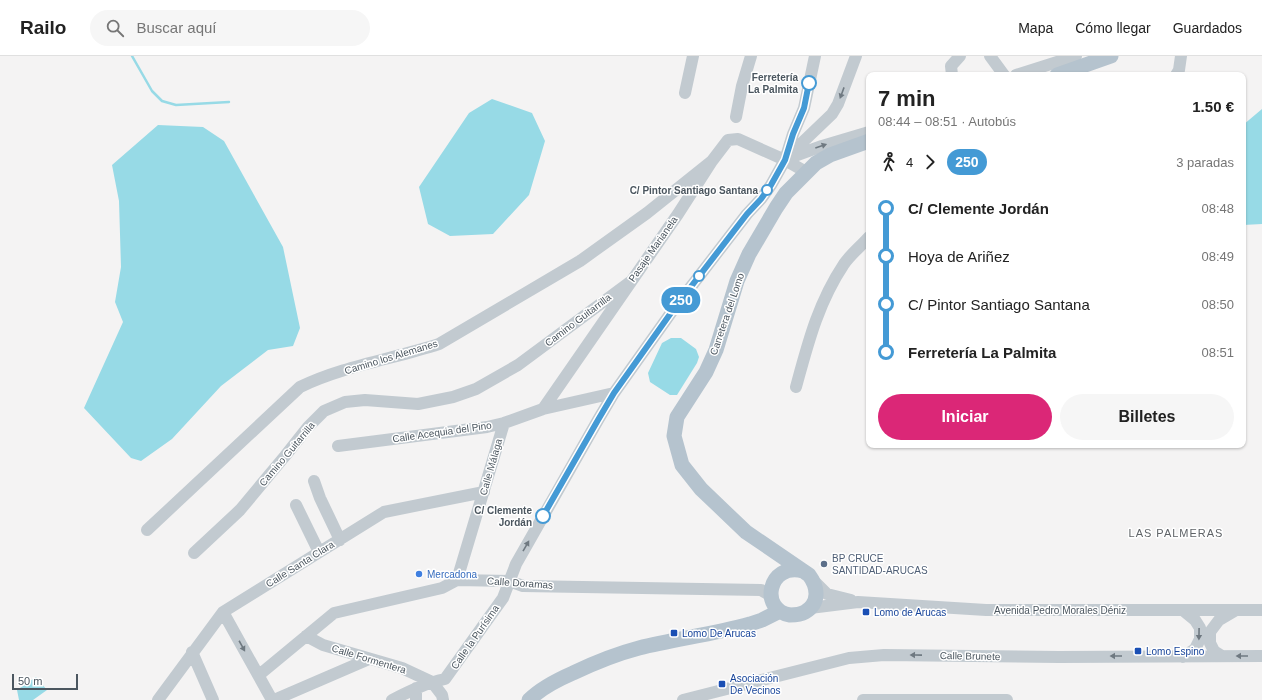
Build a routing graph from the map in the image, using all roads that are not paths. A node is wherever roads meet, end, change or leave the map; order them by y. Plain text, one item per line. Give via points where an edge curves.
1 (693, 56) edge
2 (751, 56) edge
3 (815, 56) edge
4 (856, 56) edge
5 (960, 56) edge
6 (990, 56) edge
7 (1076, 56) edge
8 (1111, 56) edge
9 (1172, 56) edge
10 (1181, 56) edge
11 (1042, 60) edge
12 (952, 72) edge
13 (1002, 72) edge
14 (1021, 72) edge
15 (1066, 72) edge
16 (1172, 72) edge
17 (1178, 72) edge
18 (685, 93) dead end
19 (736, 117) dead end
20 (866, 133) edge
21 (866, 142) edge
22 (785, 160) junction
23 (712, 161) junction
24 (806, 172) junction
25 (771, 185) junction
26 (786, 193) junction
27 (761, 199) junction
28 (776, 208) junction
29 (866, 240) edge
30 (630, 282) junction
31 (796, 387) dead end
32 (614, 393) junction
33 (543, 409) junction
34 (504, 423) junction
35 (338, 446) dead end
36 (314, 481) dead end
37 (484, 492) junction
38 (296, 505) dead end
39 (147, 530) dead end
40 (340, 540) junction
41 (767, 547) junction
42 (319, 552) junction
43 (194, 553) dead end
44 (806, 573) junction
45 (456, 580) junction
46 (508, 581) junction
47 (772, 593) junction
48 (858, 602) junction
49 (810, 608) junction
50 (1237, 610) junction
51 (1262, 610) edge
52 (1184, 611) junction
53 (224, 612) junction
54 (306, 636) junction
55 (192, 652) junction
56 (1183, 656) junction
57 (1222, 656) junction
58 (1262, 656) edge
59 (369, 659) junction
60 (259, 675) junction
61 (432, 682) junction
62 (416, 694) edge
63 (158, 700) edge
64 (213, 700) edge
65 (273, 700) edge
66 (392, 700) edge
67 (443, 700) edge
68 (529, 700) edge
69 (683, 700) edge
70 (863, 700) edge
71 (1007, 700) edge

1 - 18 street
2 - 19 street
3 - 22 street via 804,108
4 -> 22 street via 832,114
5 - 12 street via 951,66
6 - 13 street
7 - 11 street
8 - 15 main road
9 - 16 street
10 - 17 street
11 - 14 street
22 -> 20 street
21 - 24 main road, Carretera del Lomo via 830,156
22 - 23 street, Pasaje Marianela via 738,139 728,140
22 - 24 street, Pasaje Marianela
22 - 25 street, Calle la Purísima
23 - 30 street, Pasaje Marianela
23 - 39 street, Camino los Alemanes via 647,213 580,261 439,344 314,380 300,387
24 - 26 main road, Carretera del Lomo
25 - 26 street
25 - 27 street, Calle la Purísima
26 - 28 main road, Carretera del Lomo
27 - 28 street
27 - 32 street, Calle la Purísima via 678,304
28 - 41 main road, Carretera del Lomo via 736,282 716,350 706,372 677,417 674,436 682,465 701,489 746,532
29 - 31 street via 845,263 826,294 814,323
30 - 33 street, Pasaje Marianela
30 - 43 street, Camino Guitarrilla via 518,365 476,389 418,404 365,400 345,402 324,411 240,510
32 - 33 street, Calle Acequia del Pino
46 -> 32 street, Calle la Purísima
33 - 34 street, Calle Acequia del Pino
34 - 35 street, Calle Acequia del Pino
34 - 37 street, Calle Málaga
36 - 40 street
37 - 40 street, Calle Santa Clara via 384,512
37 - 45 street, Calle Málaga
38 - 42 street
40 - 42 street, Calle Santa Clara
41 - 44 main road, Carretera del Lomo
41 - 47 main road via 776,564
42 - 53 street, Calle Santa Clara
44 - 47 main road via 796,570 782,573
44 - 48 street via 827,594
44 - 49 main road via 815,584 816,591
45 - 46 street, Calle Doramas
45 - 54 street, Calle Doramas via 442,588 334,613
46 - 47 street, Calle Doramas via 523,586
46 - 61 street, Calle la Purísima via 503,598 445,679
47 - 49 main road via 786,614 799,614
47 - 68 main road via 762,620 638,648 611,657 560,679 543,688
48 - 49 street
48 - 52 street, Avenida Pedro Morales Déniz via 986,610
50 - 51 street, Avenida Pedro Morales Déniz
50 - 52 street, Avenida Pedro Morales Déniz
50 - 57 street via 1219,620 1210,632 1210,643 1214,651
52 -> 56 street via 1200,628 1200,639 1195,649
53 - 55 street, Calle Santa Clara
53 -> 60 street
54 - 59 street, Calle Formentera
54 - 60 street, Calle Doramas
55 - 63 street, Calle Santa Clara
55 - 64 street
56 - 57 street, Calle Brunete
56 -> 69 street, Calle Brunete via 884,655 849,658
58 -> 57 street, Calle Brunete
59 - 61 street, Calle Formentera via 402,668
59 - 65 street
60 - 65 street
61 - 62 street, Calle la Purísima
61 - 67 street
62 - 66 street
70 - 71 street

